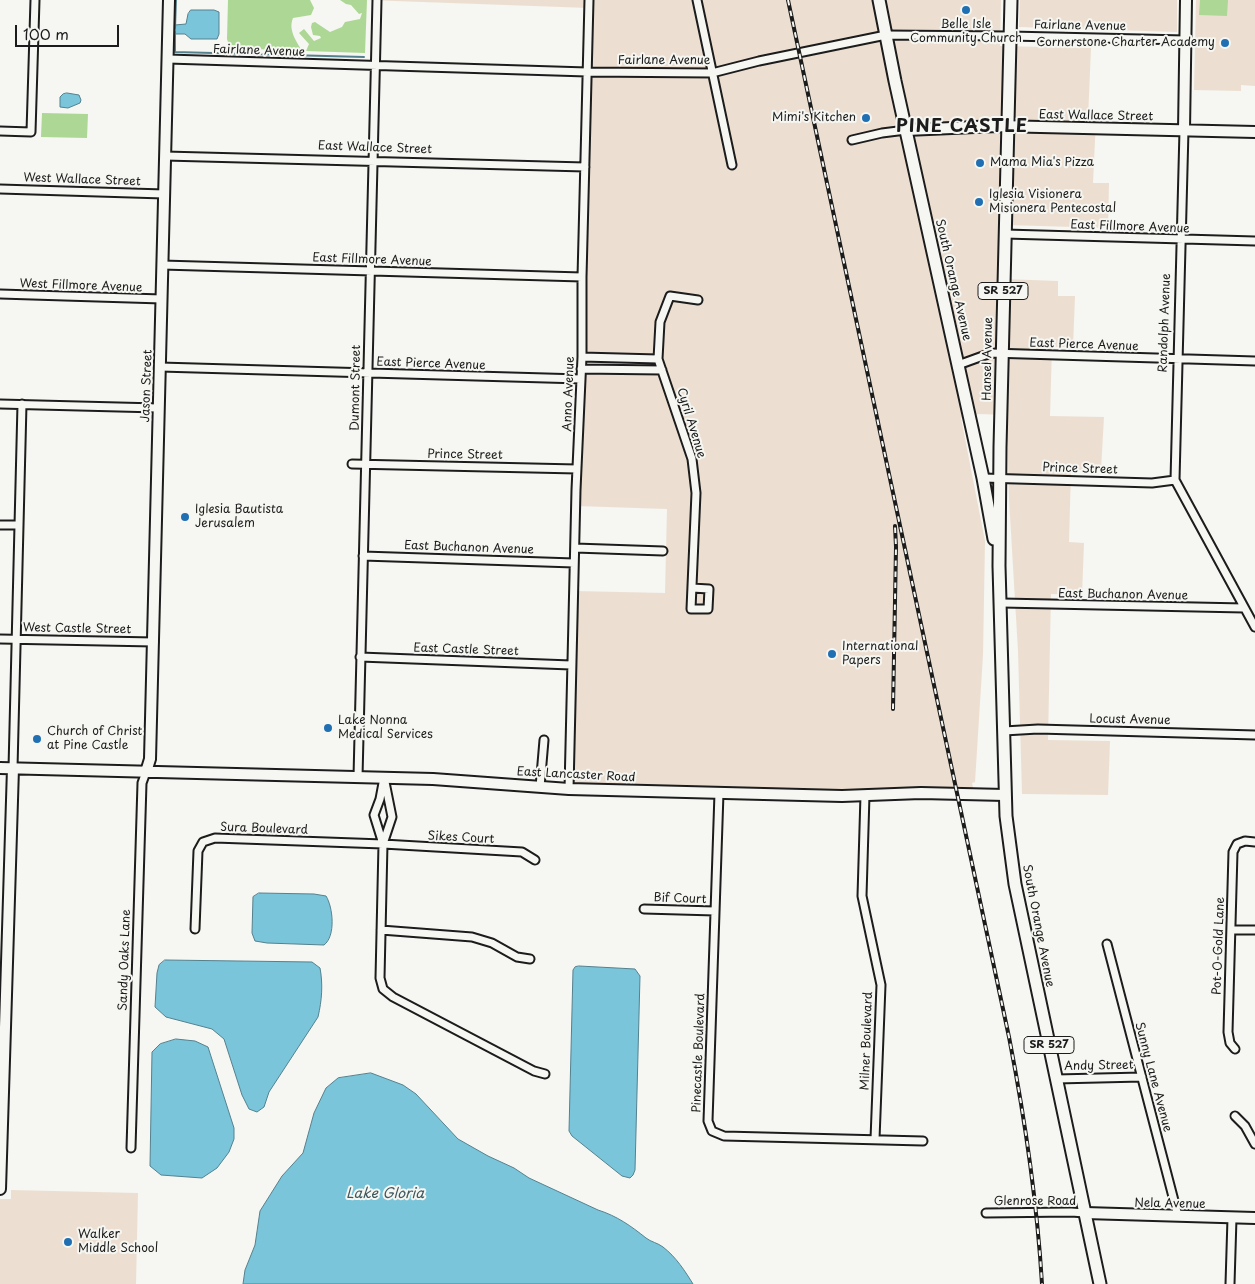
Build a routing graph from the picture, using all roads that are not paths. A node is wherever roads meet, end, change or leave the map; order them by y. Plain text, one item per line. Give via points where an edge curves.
1 (35, 0) edge
2 (169, 0) edge
3 (377, 0) edge
4 (589, 0) edge
5 (697, 0) edge
6 (879, 0) edge
7 (1011, 0) edge
8 (1186, 0) edge
9 (886, 35) junction
10 (1010, 36) junction
11 (1185, 40) junction
12 (168, 60) junction
13 (375, 66) junction
14 (587, 72) junction
15 (712, 73) junction
16 (1008, 126) junction
17 (906, 130) junction
18 (1184, 130) junction
19 (0, 131) edge
20 (1255, 132) edge
21 (852, 140) dead end
22 (165, 156) junction
23 (374, 160) junction
24 (732, 165) dead end
25 (585, 167) junction
26 (0, 189) edge
27 (164, 194) junction
28 (1005, 234) junction
29 (1180, 240) junction
30 (1255, 241) edge
31 (162, 265) junction
32 (371, 272) junction
33 (582, 277) junction
34 (0, 294) edge
35 (162, 299) junction
36 (698, 300) dead end
37 (1002, 354) junction
38 (582, 357) junction
39 (596, 357) junction
40 (658, 359) junction
41 (1177, 359) junction
42 (1255, 361) edge
43 (958, 365) junction
44 (160, 367) junction
45 (582, 368) junction
46 (597, 369) junction
47 (662, 370) junction
48 (367, 373) junction
49 (581, 379) junction
50 (0, 404) edge
51 (22, 404) junction
52 (158, 408) junction
53 (352, 464) dead end
54 (366, 464) junction
55 (577, 469) junction
56 (983, 478) junction
57 (1000, 479) junction
58 (1175, 480) junction
59 (0, 525) edge
60 (19, 525) junction
61 (575, 548) junction
62 (663, 551) dead end
63 (363, 556) junction
64 (574, 563) junction
65 (999, 566) junction
66 (692, 588) dead end
67 (1002, 604) junction
68 (1244, 608) junction
69 (1255, 627) edge
70 (0, 639) edge
71 (17, 639) junction
72 (154, 642) junction
73 (360, 657) junction
74 (571, 665) junction
75 (1004, 730) junction
76 (1255, 735) edge
77 (544, 740) dead end
78 (0, 768) edge
79 (13, 768) junction
80 (146, 772) junction
81 (358, 777) junction
82 (384, 777) junction
83 (540, 787) junction
84 (569, 789) junction
85 (718, 793) junction
86 (865, 795) junction
87 (1005, 795) junction
88 (376, 824) junction
89 (390, 824) junction
90 (1255, 842) edge
91 (383, 844) junction
92 (535, 860) dead end
93 (644, 908) dead end
94 (715, 911) junction
95 (195, 929) dead end
96 (381, 930) junction
97 (1231, 930) junction
98 (1255, 930) edge
99 (1107, 944) dead end
100 (530, 959) dead end
101 (1235, 1048) dead end
102 (546, 1074) dead end
103 (1142, 1077) junction
104 (1056, 1078) junction
105 (1235, 1116) dead end
106 (875, 1139) junction
107 (923, 1141) dead end
108 (1255, 1144) edge
109 (131, 1148) dead end
110 (0, 1189) edge
111 (986, 1213) dead end
112 (1085, 1213) junction
113 (1178, 1216) junction
114 (1232, 1218) junction
115 (1255, 1218) edge
116 (1100, 1284) edge
117 (1230, 1284) edge

1 - 19 street via 31,132
2 - 12 street, Jason Street
3 - 13 street, Dumont Street
4 - 14 street, Anno Avenue
5 - 15 street
6 - 9 main road, South Orange Avenue / SR 527
7 - 10 main road, Hansel Avenue / SR 527
8 - 11 street, Randolph Avenue
9 - 10 street, Fairlane Avenue
9 - 15 street, Fairlane Avenue
9 - 17 main road, South Orange Avenue / SR 527
10 - 11 street, Fairlane Avenue
10 - 16 main road, Hansel Avenue / SR 527
11 - 18 street, Randolph Avenue
12 - 13 street, Fairlane Avenue
12 - 22 street, Jason Street
13 - 14 street, Fairlane Avenue
13 - 23 street, Dumont Street
14 - 15 street, Fairlane Avenue
14 - 25 street, Anno Avenue
15 - 24 street
16 - 17 street, East Wallace Street
16 - 18 street, East Wallace Street
16 - 28 main road, Hansel Avenue / SR 527
17 - 21 street
17 - 43 main road, South Orange Avenue / SR 527
18 - 20 street, East Wallace Street
18 - 29 street, Randolph Avenue
22 - 23 street, East Wallace Street
22 - 27 street, Jason Street
23 - 25 street, East Wallace Street
23 - 32 street, Dumont Street
25 - 33 street, Anno Avenue
26 - 27 street, West Wallace Street
27 - 31 street, Jason Street
28 - 29 street, East Fillmore Avenue
28 - 37 main road, Hansel Avenue / SR 527
29 - 30 street, East Fillmore Avenue
29 - 41 street, Randolph Avenue
31 - 32 street, East Fillmore Avenue
31 - 35 street, Jason Street
32 - 33 street, East Fillmore Avenue
32 - 48 street, Dumont Street
33 - 38 street, Anno Avenue
34 - 35 street, West Fillmore Avenue
35 - 44 street, Jason Street
36 - 40 street, Cyril Avenue via 670,296 660,322
37 - 41 street, East Pierce Avenue
37 - 43 street, East Pierce Avenue via 991,353
37 - 57 main road, Hansel Avenue / SR 527
38 - 39 street
38 - 45 street, Anno Avenue
39 - 40 street
39 - 46 street
40 - 47 street, Cyril Avenue
41 - 42 street, East Pierce Avenue
41 - 58 street, Randolph Avenue
43 - 56 main road, South Orange Avenue / SR 527
44 - 48 street, East Pierce Avenue
44 - 52 street, Jason Street
45 - 46 street
45 - 49 street, Anno Avenue
46 - 47 street
47 - 66 street, Cyril Avenue via 692,459 696,493
48 - 49 street, East Pierce Avenue
48 - 54 street, Dumont Street
49 - 55 street, Anno Avenue
50 - 51 street
51 - 52 street
51 - 60 street
52 - 72 street, Jason Street
53 - 54 street, Prince Street
54 - 55 street, Prince Street
54 - 63 street, Dumont Street
55 - 61 street, Anno Avenue
56 - 57 street, Prince Street
56 - 65 main road, South Orange Avenue / SR 527
57 - 58 street, Prince Street via 1152,483
57 - 65 main road, South Orange Avenue / SR 527
58 - 68 street, Randolph Avenue
59 - 60 street
60 - 71 street
61 - 62 street
61 - 64 street, Anno Avenue
63 - 64 street, East Buchanon Avenue
63 - 73 street, Dumont Street
64 - 74 street, Anno Avenue
65 - 67 main road, South Orange Avenue / SR 527
67 - 68 street, East Buchanon Avenue
67 - 75 main road, South Orange Avenue / SR 527
68 - 69 street, Randolph Avenue
70 - 71 street, West Castle Street
71 - 72 street, West Castle Street
71 - 79 street
72 - 80 street, Jason Street via 150,759
73 - 74 street, East Castle Street
73 - 81 street, Dumont Street
74 - 84 street, Anno Avenue
75 - 76 street, Locust Avenue
75 - 87 main road, South Orange Avenue / SR 527
77 - 83 street
78 - 79 street, East Lancaster Road
79 - 80 street, East Lancaster Road
79 - 110 street
80 - 81 street, East Lancaster Road
80 - 109 street, Sandy Oaks Lane via 142,783
81 - 82 street, East Lancaster Road
82 - 83 street, East Lancaster Road
82 - 88 street via 374,812
82 - 89 street via 392,813
83 - 84 street, East Lancaster Road
84 - 85 street, East Lancaster Road
85 - 86 street, East Lancaster Road
85 - 94 street, Pinecastle Boulevard
86 - 87 street, East Lancaster Road
86 - 106 street, Milner Boulevard via 862,896 881,985
87 - 104 main road, South Orange Avenue / SR 527 via 1015,884
88 - 89 street
88 - 91 street
89 - 91 street
90 - 97 street, Pot-O-Gold Lane via 1237,844 1234,852
91 - 92 street, Sikes Court via 522,852
91 - 95 street, Sura Boulevard via 208,839 198,850
91 - 96 street
93 - 94 street, Bif Court
94 - 106 street, Pinecastle Boulevard via 708,1121 712,1131 724,1136
96 - 100 street via 472,937 492,943 517,957
96 - 102 street via 380,978 387,993 534,1071
97 - 98 street
97 - 101 street, Pot-O-Gold Lane via 1228,1032 1230,1043
99 - 103 street, Sunny Lane Avenue
103 - 104 street, Andy Street
103 - 113 street, Sunny Lane Avenue
104 - 112 main road, South Orange Avenue / SR 527
105 - 108 street
106 - 107 street, Pinecastle Boulevard
111 - 112 street, Glenrose Road
112 - 113 street, Nela Avenue
112 - 116 main road, South Orange Avenue / SR 527
113 - 114 street, Nela Avenue
114 - 115 street, Nela Avenue
114 - 117 street

